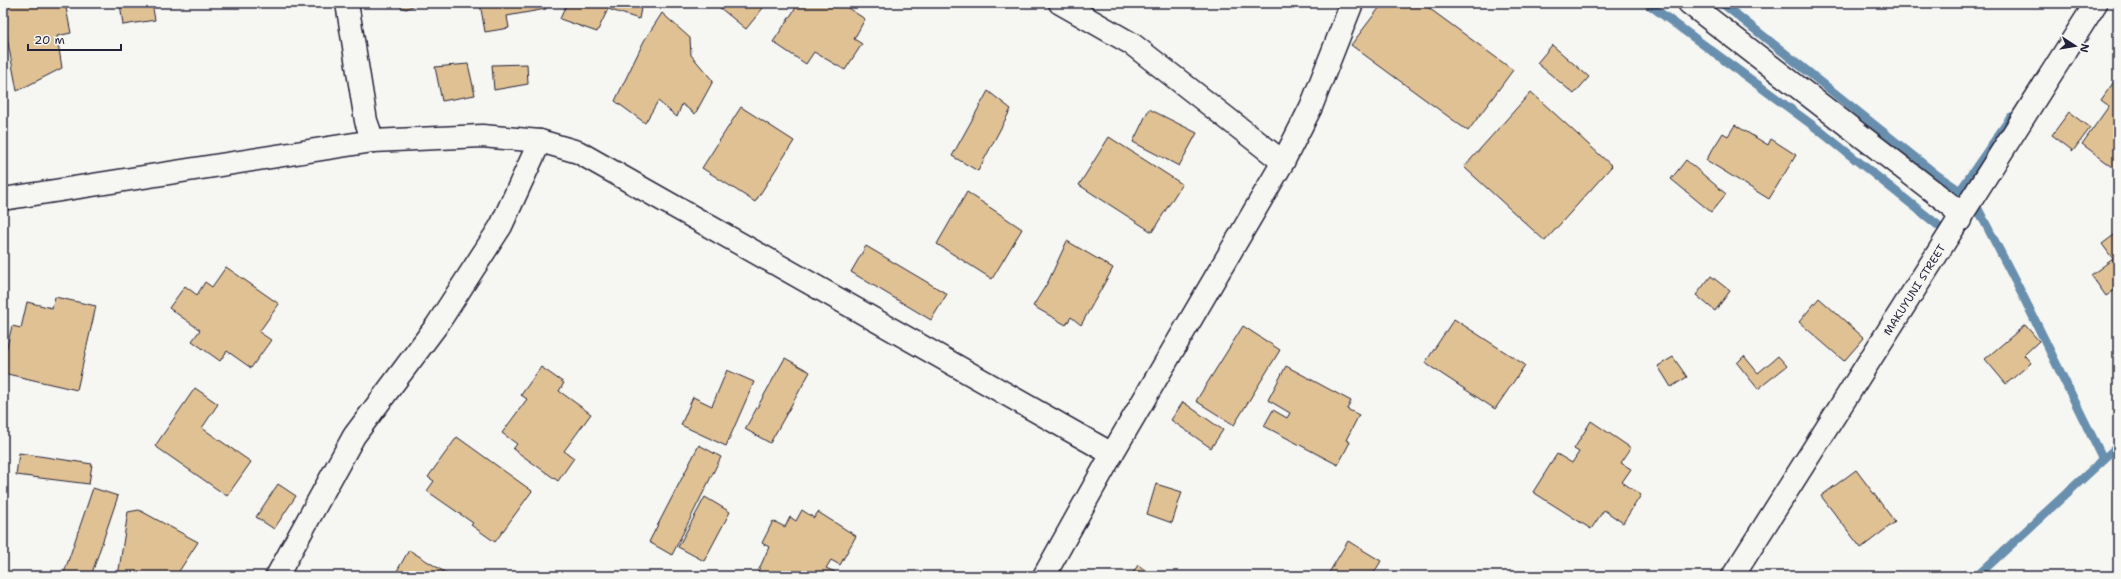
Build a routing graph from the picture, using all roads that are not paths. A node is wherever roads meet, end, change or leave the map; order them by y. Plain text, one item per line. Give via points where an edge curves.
1 (347, 3) edge
2 (1060, 3) edge
3 (1352, 3) edge
4 (1689, 3) edge
5 (2096, 3) edge
6 (373, 141) junction
7 (540, 141) junction
8 (1283, 162) junction
9 (3, 198) edge
10 (1960, 220) junction
11 (1112, 454) junction
12 (277, 576) edge
13 (1044, 576) edge
14 (1734, 576) edge

1 - 6 street via 366,121
2 - 8 street via 1132,44
3 - 8 street via 1311,107
4 - 10 street via 1952,206
5 - 10 street, MAKUYUNI STREET
6 - 7 street via 482,136
6 - 9 street
7 - 11 street via 578,152
7 - 12 street via 500,226 437,325 354,436
8 - 11 street
10 - 14 street, MAKUYUNI STREET
11 - 13 street

